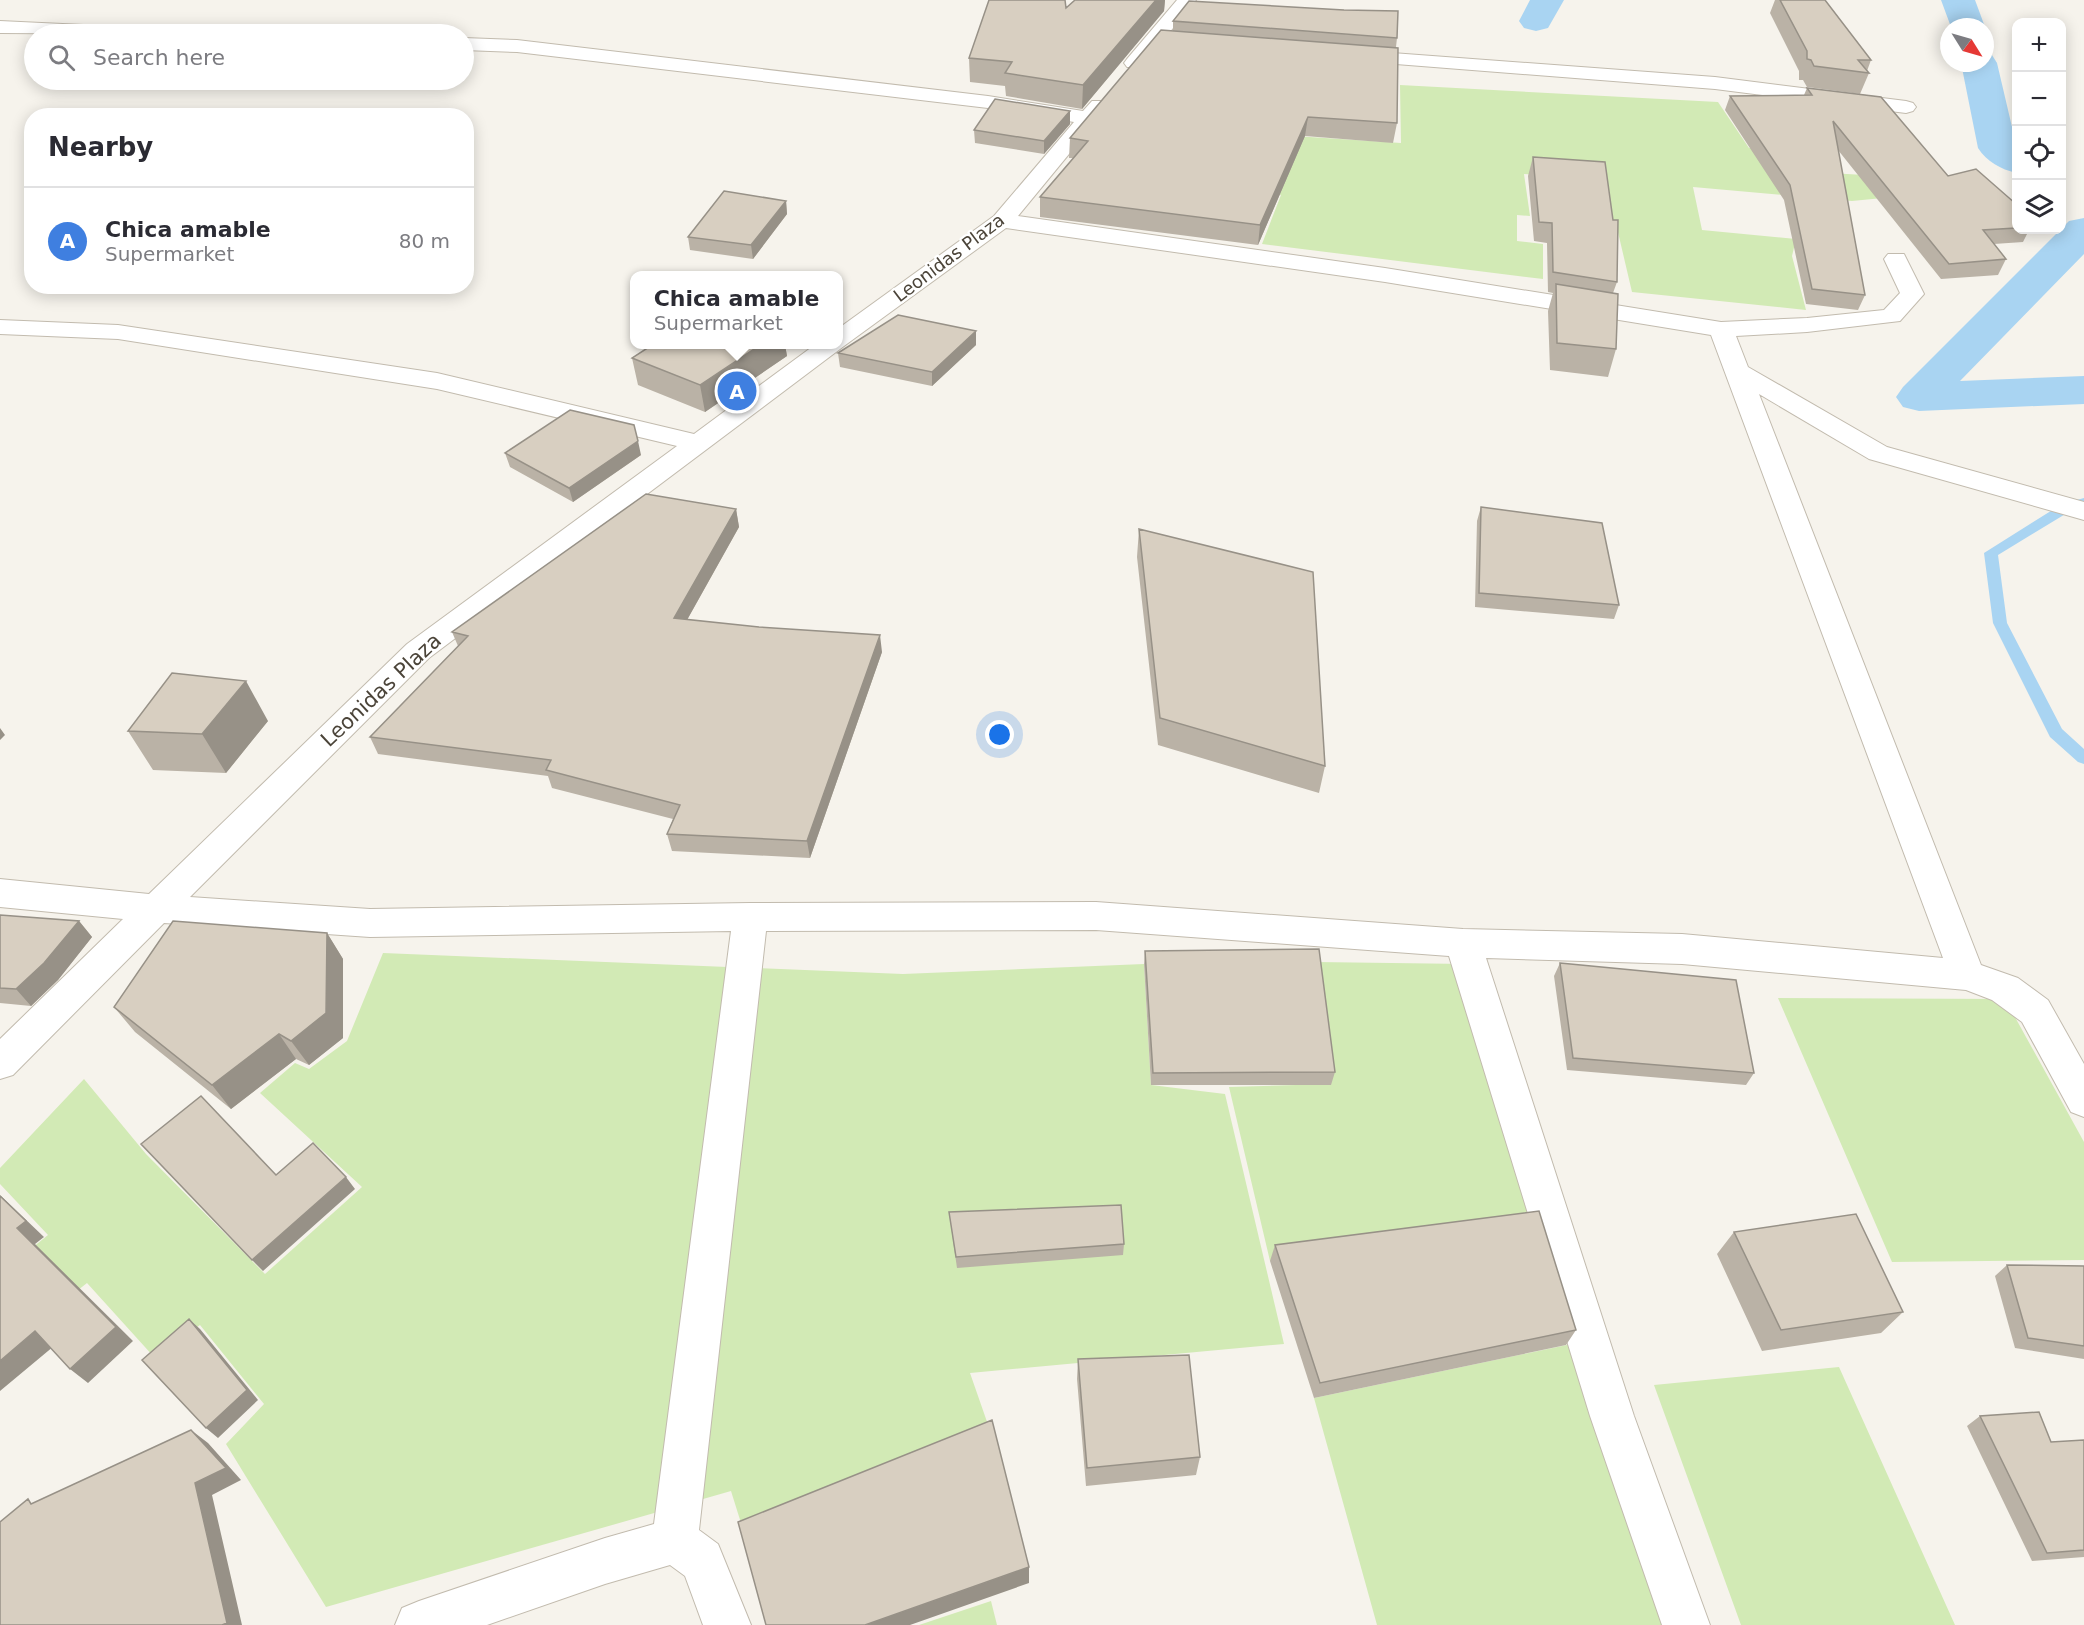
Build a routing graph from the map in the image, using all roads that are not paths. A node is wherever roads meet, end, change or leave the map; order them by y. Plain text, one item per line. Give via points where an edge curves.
1 (1187, 0) edge
2 (0, 27) edge
3 (24, 28) edge
4 (1153, 40) junction
5 (1176, 42) edge
6 (474, 44) edge
7 (1338, 55) edge
8 (1124, 75) edge
9 (1110, 92) edge
10 (1906, 107) dead end
11 (1088, 118) junction
12 (1002, 221) junction
13 (1896, 259) dead end
14 (0, 327) edge
15 (1721, 329) junction
16 (843, 337) edge
17 (827, 349) edge
18 (1737, 371) junction
19 (698, 443) junction
20 (2084, 511) edge
21 (0, 893) edge
22 (157, 909) junction
23 (750, 916) junction
24 (1462, 943) junction
25 (1967, 975) junction
26 (0, 1062) edge
27 (2084, 1100) edge
28 (675, 1542) junction
29 (419, 1625) edge
30 (727, 1625) edge
31 (1686, 1625) edge

1 - 4 street
2 - 3 street
4 - 5 street
4 - 8 street
6 - 11 street via 517,46 894,90
7 - 10 street via 1715,83
9 - 11 street, Leonidas Plaza
11 - 12 street, Leonidas Plaza
12 - 15 street via 1385,275
12 - 16 street, Leonidas Plaza
13 - 15 street via 1912,294 1891,316 1807,326
14 - 19 street via 118,332 437,381
15 - 18 street
17 - 19 street, Leonidas Plaza
18 - 20 street via 1878,453
18 - 25 street
19 - 22 street, Leonidas Plaza via 418,651
21 - 22 street
22 - 23 street via 370,924
22 - 26 street, Leonidas Plaza
23 - 24 street via 1096,916
23 - 28 street
24 - 25 street via 1682,949
24 - 31 street via 1612,1416
25 - 27 street via 2005,989 2035,1011
28 - 29 street via 605,1561
28 - 30 street via 702,1560

